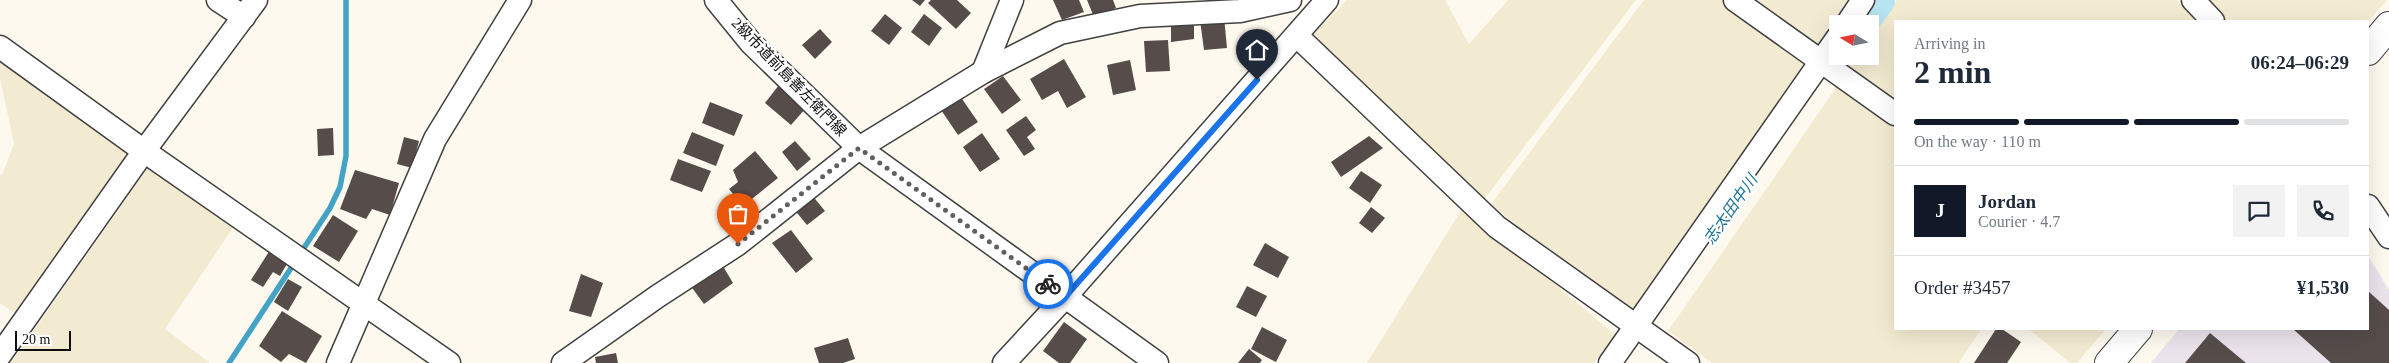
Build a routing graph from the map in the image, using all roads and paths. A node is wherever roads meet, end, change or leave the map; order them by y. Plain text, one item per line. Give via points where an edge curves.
1 (218, 0) edge
2 (520, 0) edge
3 (716, 0) edge
4 (1012, 0) edge
5 (1290, 0) edge
6 (1326, 0) edge
7 (1736, 0) edge
8 (1863, 0) edge
9 (2193, 0) edge
10 (250, 8) edge
11 (1853, 15) edge
12 (2212, 20) edge
13 (2389, 26) edge
14 (1297, 36) junction
15 (0, 47) edge
16 (1829, 50) edge
17 (2369, 50) edge
18 (1820, 62) junction
19 (983, 72) junction
20 (1894, 113) edge
21 (859, 148) junction
22 (144, 151) junction
23 (2369, 207) edge
24 (2389, 237) edge
25 (1065, 297) junction
26 (364, 305) junction
27 (1636, 325) junction
28 (2137, 330) edge
29 (0, 356) edge
30 (338, 363) edge
31 (449, 363) edge
32 (563, 363) edge
33 (1004, 363) edge
34 (1157, 363) edge
35 (1610, 363) edge
36 (1688, 363) edge
37 (2109, 363) edge

1 - 10 street
2 - 26 street via 435,139
3 - 21 street, 2級市道前島善左衛門線 via 751,43
4 - 19 street
5 - 19 street via 1240,11 1140,16 1098,23 1060,33
6 - 14 street
7 - 18 street
8 - 11 street
9 - 12 street
10 - 22 street
13 - 17 street
14 - 25 street
14 - 27 street via 1497,227
15 - 22 street
16 - 18 street
18 - 20 street
18 - 27 street
19 - 21 street
21 - 25 street, 2級市道前島善左衛門線
21 - 32 street via 738,244
22 - 26 street
22 - 29 street
23 - 24 street
25 - 33 street
25 - 34 street, 2級市道前島善左衛門線
26 - 30 street
26 - 31 street
27 - 35 street
27 - 36 street
28 - 37 street

